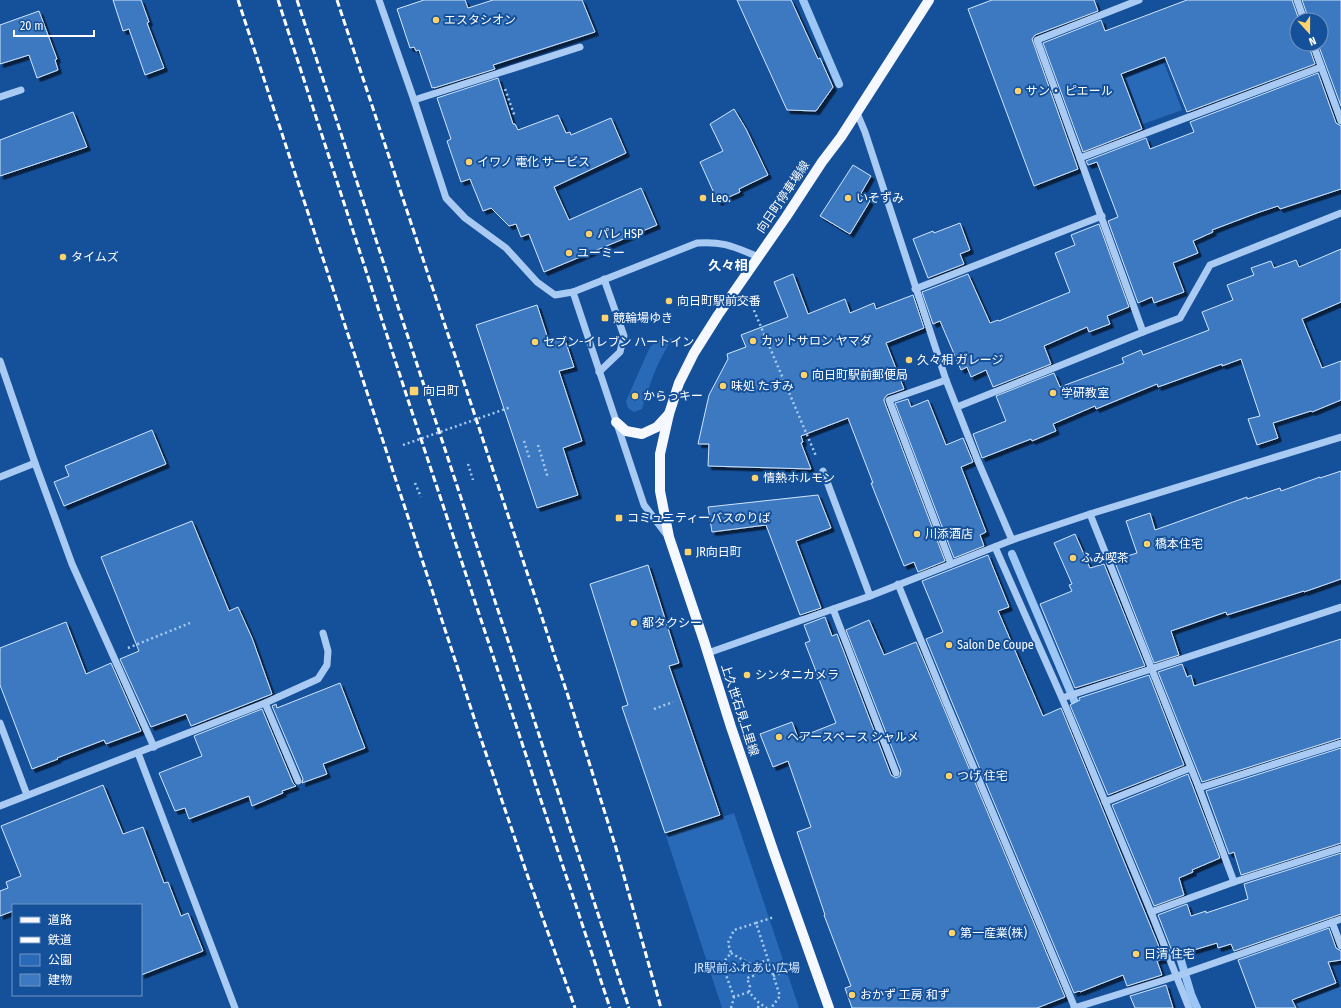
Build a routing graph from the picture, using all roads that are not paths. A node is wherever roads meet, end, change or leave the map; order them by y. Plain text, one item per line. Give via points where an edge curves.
1 (379, 0) edge
2 (929, 0) edge
3 (1139, 0) edge
4 (1297, 0) edge
5 (1301, 12) edge
6 (580, 47) dead end
7 (1316, 52) edge
8 (1321, 67) junction
9 (21, 90) dead end
10 (0, 97) edge
11 (414, 100) junction
12 (857, 113) junction
13 (1341, 121) edge
14 (1080, 158) junction
15 (1341, 213) edge
16 (1102, 216) junction
17 (759, 257) junction
18 (604, 279) junction
19 (915, 289) junction
20 (573, 292) junction
21 (1143, 332) junction
22 (0, 361) edge
23 (599, 372) junction
24 (946, 380) junction
25 (957, 407) junction
26 (669, 414) junction
27 (616, 422) junction
28 (1341, 437) edge
29 (35, 463) junction
30 (823, 471) road end
31 (0, 477) edge
32 (1090, 514) junction
33 (669, 537) junction
34 (1012, 540) junction
35 (995, 547) junction
36 (951, 564) junction
37 (898, 584) junction
38 (870, 596) junction
39 (1341, 607) edge
40 (833, 609) junction
41 (323, 633) dead end
42 (708, 654) junction
43 (1151, 668) junction
44 (1062, 698) junction
45 (266, 703) junction
46 (0, 723) edge
47 (1341, 743) edge
48 (154, 747) junction
49 (138, 753) junction
50 (1190, 768) junction
51 (896, 773) dead end
52 (298, 781) dead end
53 (1199, 788) junction
54 (27, 795) junction
55 (1105, 802) junction
56 (0, 806) edge
57 (1341, 848) edge
58 (1234, 882) junction
59 (1151, 912) junction
60 (1341, 919) edge
61 (1332, 922) junction
62 (1341, 946) edge
63 (1177, 976) junction
64 (235, 1008) edge
65 (830, 1008) edge
66 (1075, 1008) edge
67 (1189, 1008) edge

1 - 11 street
2 - 12 main road, 向日町停車場線
3 - 14 street via 1037,40
4 - 5 street
6 - 11 street
7 - 8 street
8 - 13 street
8 - 14 street
9 - 10 street
11 - 20 street via 446,198 465,218 506,248 537,282 555,295
12 - 17 main road, 向日町停車場線
12 - 19 street
14 - 16 street
15 - 21 street via 1210,264 1180,318
16 - 19 street
16 - 21 street
17 - 18 street via 727,244 696,243
17 - 26 main road, 向日町停車場線 via 694,353
18 - 20 street
18 - 23 street via 624,336 620,352
19 - 24 street
20 - 23 street
21 - 25 street
22 - 29 street
23 - 27 street
24 - 25 street
24 - 36 street via 889,400
25 - 34 street via 976,459
26 - 27 main road via 657,427 642,434 626,431
26 - 33 main road, 上久世石見上里線 via 660,454 660,492
27 - 33 street via 644,505
28 - 32 street
29 - 31 street
29 - 48 street via 72,564
30 - 38 street
32 - 34 street
32 - 43 street
33 - 42 main road, 上久世石見上里線
34 - 35 street
35 - 36 street
35 - 44 street
36 - 37 street
37 - 38 street
37 - 66 street
38 - 40 street
39 - 43 street
40 - 42 street
40 - 51 street
41 - 45 street via 328,650 326,665 318,678
42 - 65 main road, 上久世石見上里線 via 774,853
43 - 44 street
43 - 50 street
44 - 55 street
45 - 48 street
45 - 52 street
46 - 54 street
47 - 53 street
48 - 49 street
49 - 54 street
49 - 64 street
50 - 53 street
50 - 55 street
53 - 58 street
54 - 56 street
55 - 59 street
57 - 58 street
58 - 59 street
59 - 63 street
60 - 61 street
61 - 62 street
61 - 63 street
63 - 66 street
63 - 67 street

